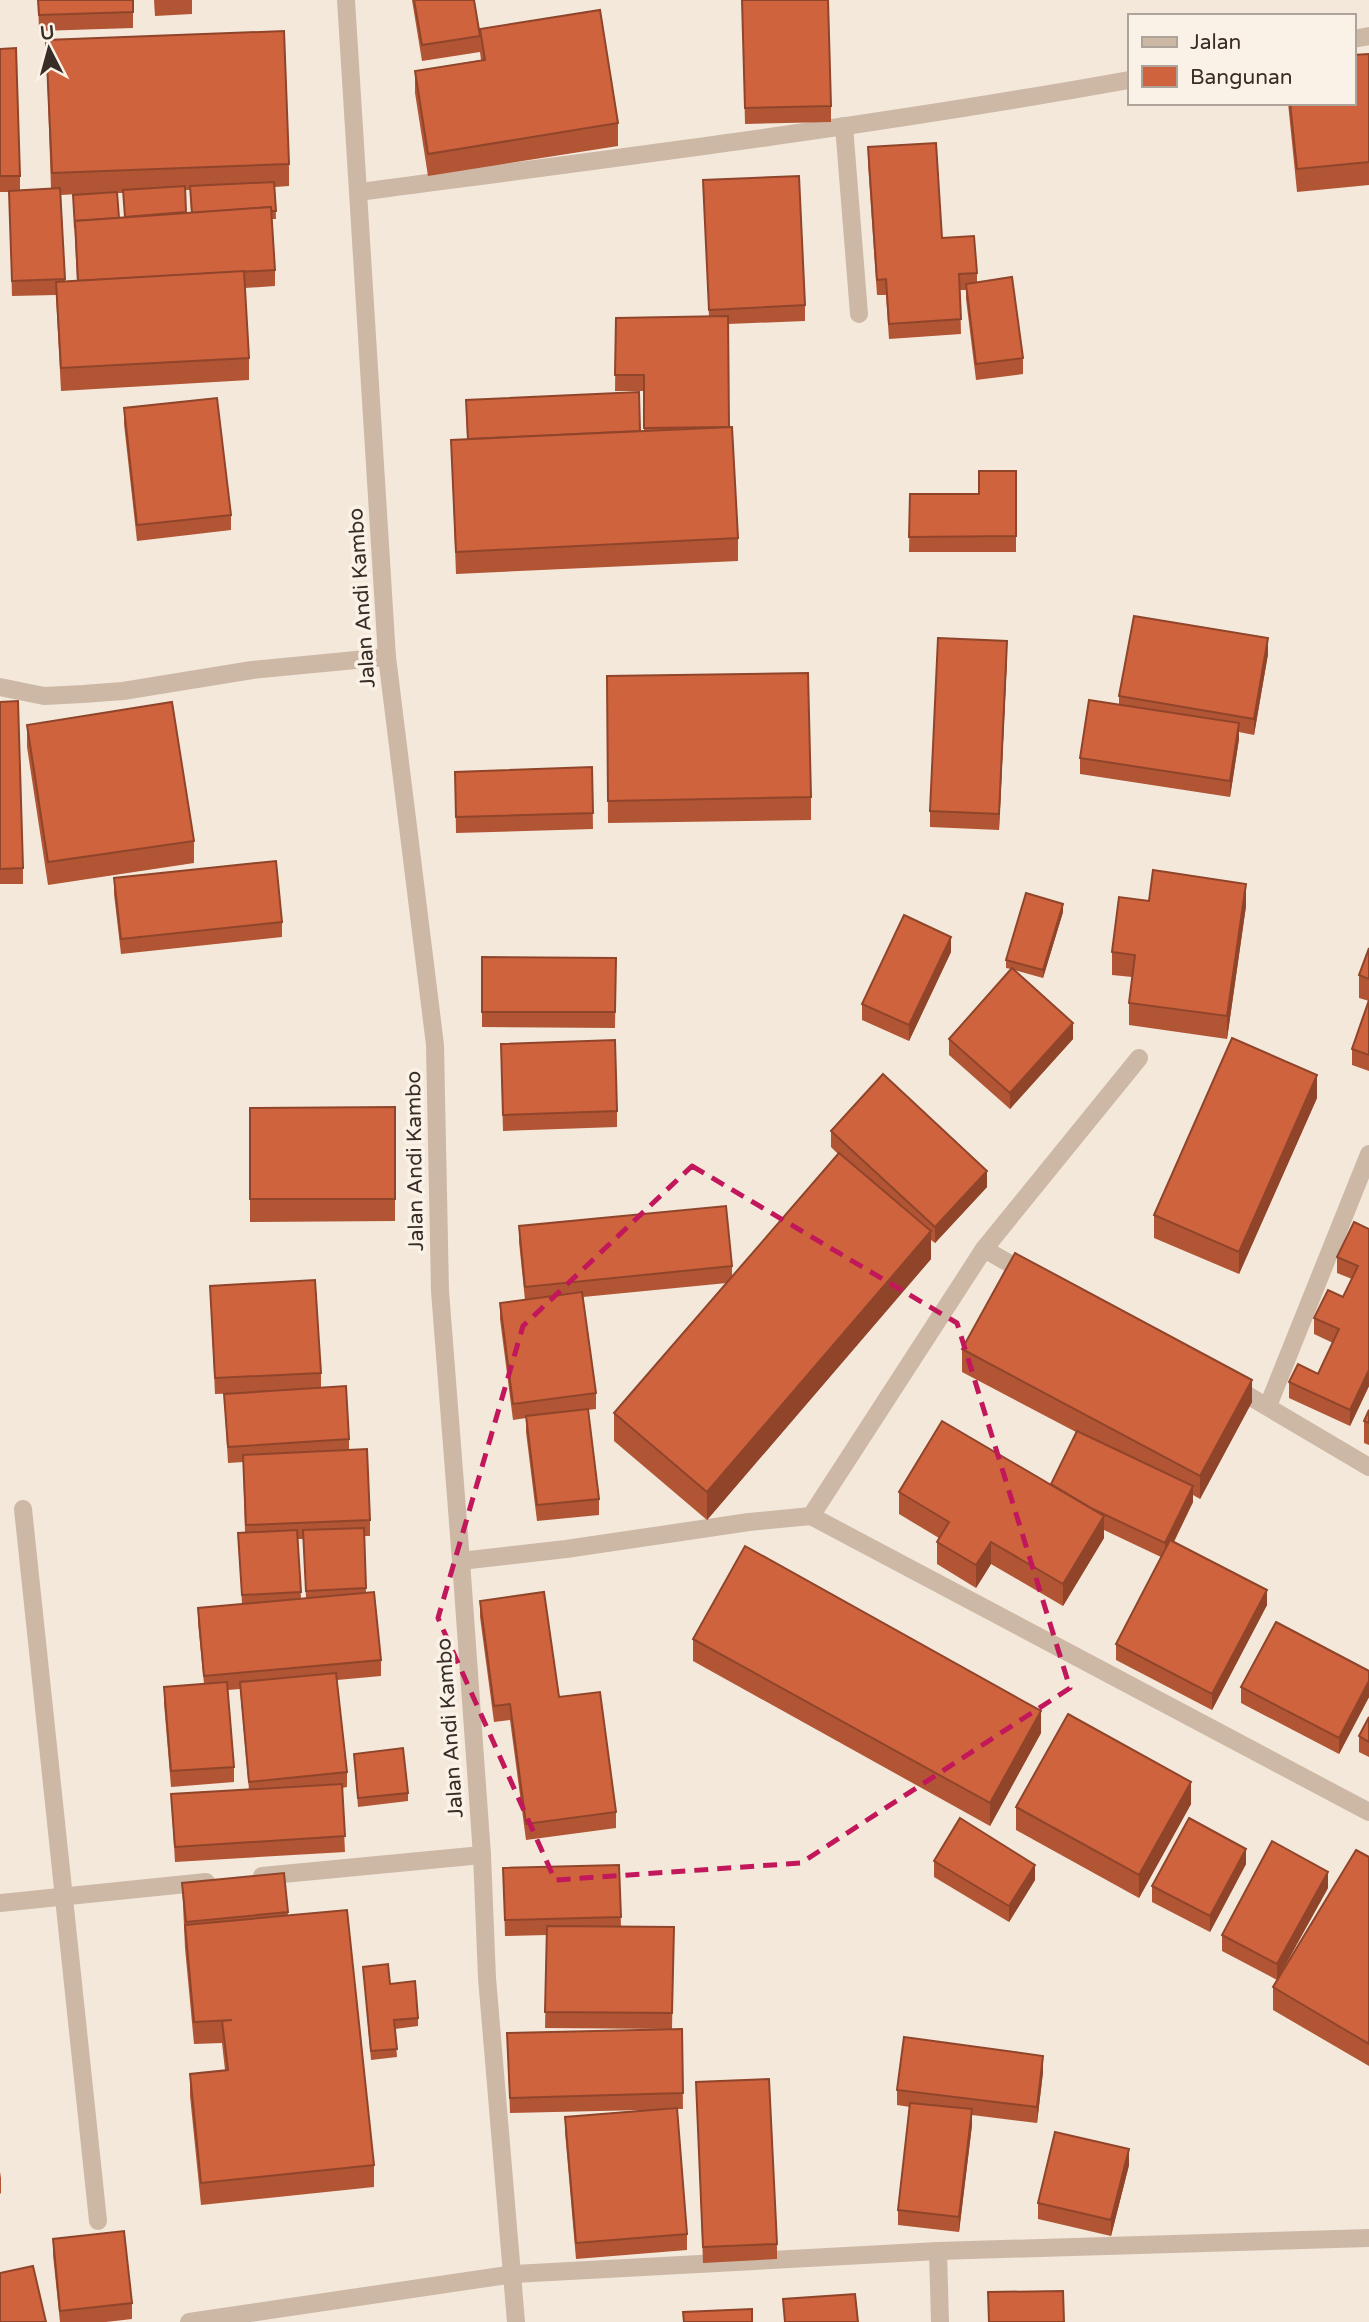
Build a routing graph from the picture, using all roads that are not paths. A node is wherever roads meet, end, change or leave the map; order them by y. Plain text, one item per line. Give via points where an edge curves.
1 (346, 0) edge
2 (1128, 80) edge
3 (844, 126) junction
4 (359, 192) junction
5 (859, 314) dead end
6 (387, 657) junction
7 (0, 687) edge
8 (1139, 1058) dead end
9 (1369, 1154) edge
10 (984, 1249) junction
11 (1044, 1282) edge
12 (1221, 1380) edge
13 (1268, 1406) junction
14 (1369, 1467) edge
15 (23, 1509) dead end
16 (811, 1516) junction
17 (461, 1561) junction
18 (1369, 1812) edge
19 (481, 1855) junction
20 (245, 1878) edge
21 (217, 1881) edge
22 (64, 1895) junction
23 (0, 1903) edge
24 (98, 2221) dead end
25 (1369, 2238) edge
26 (938, 2250) junction
27 (514, 2274) junction
28 (189, 2322) edge
29 (516, 2322) edge
30 (940, 2322) edge

1 - 4 street, Jalan Andi Kambo
2 - 3 street
3 - 4 street
3 - 5 street
4 - 6 street, Jalan Andi Kambo
6 - 7 street via 253,670 123,691 44,696
6 - 17 street, Jalan Andi Kambo via 435,1045 440,1291
8 - 10 street
9 - 13 street
10 - 11 street
10 - 16 street
12 - 13 street
13 - 14 street
15 - 22 street
16 - 17 street
16 - 18 street
17 - 19 street, Jalan Andi Kambo
19 - 20 street
19 - 27 street, Jalan Andi Kambo via 487,1978
21 - 22 street
22 - 23 street
22 - 24 street
25 - 26 street
26 - 27 street
26 - 30 street
27 - 28 street
27 - 29 street, Jalan Andi Kambo

